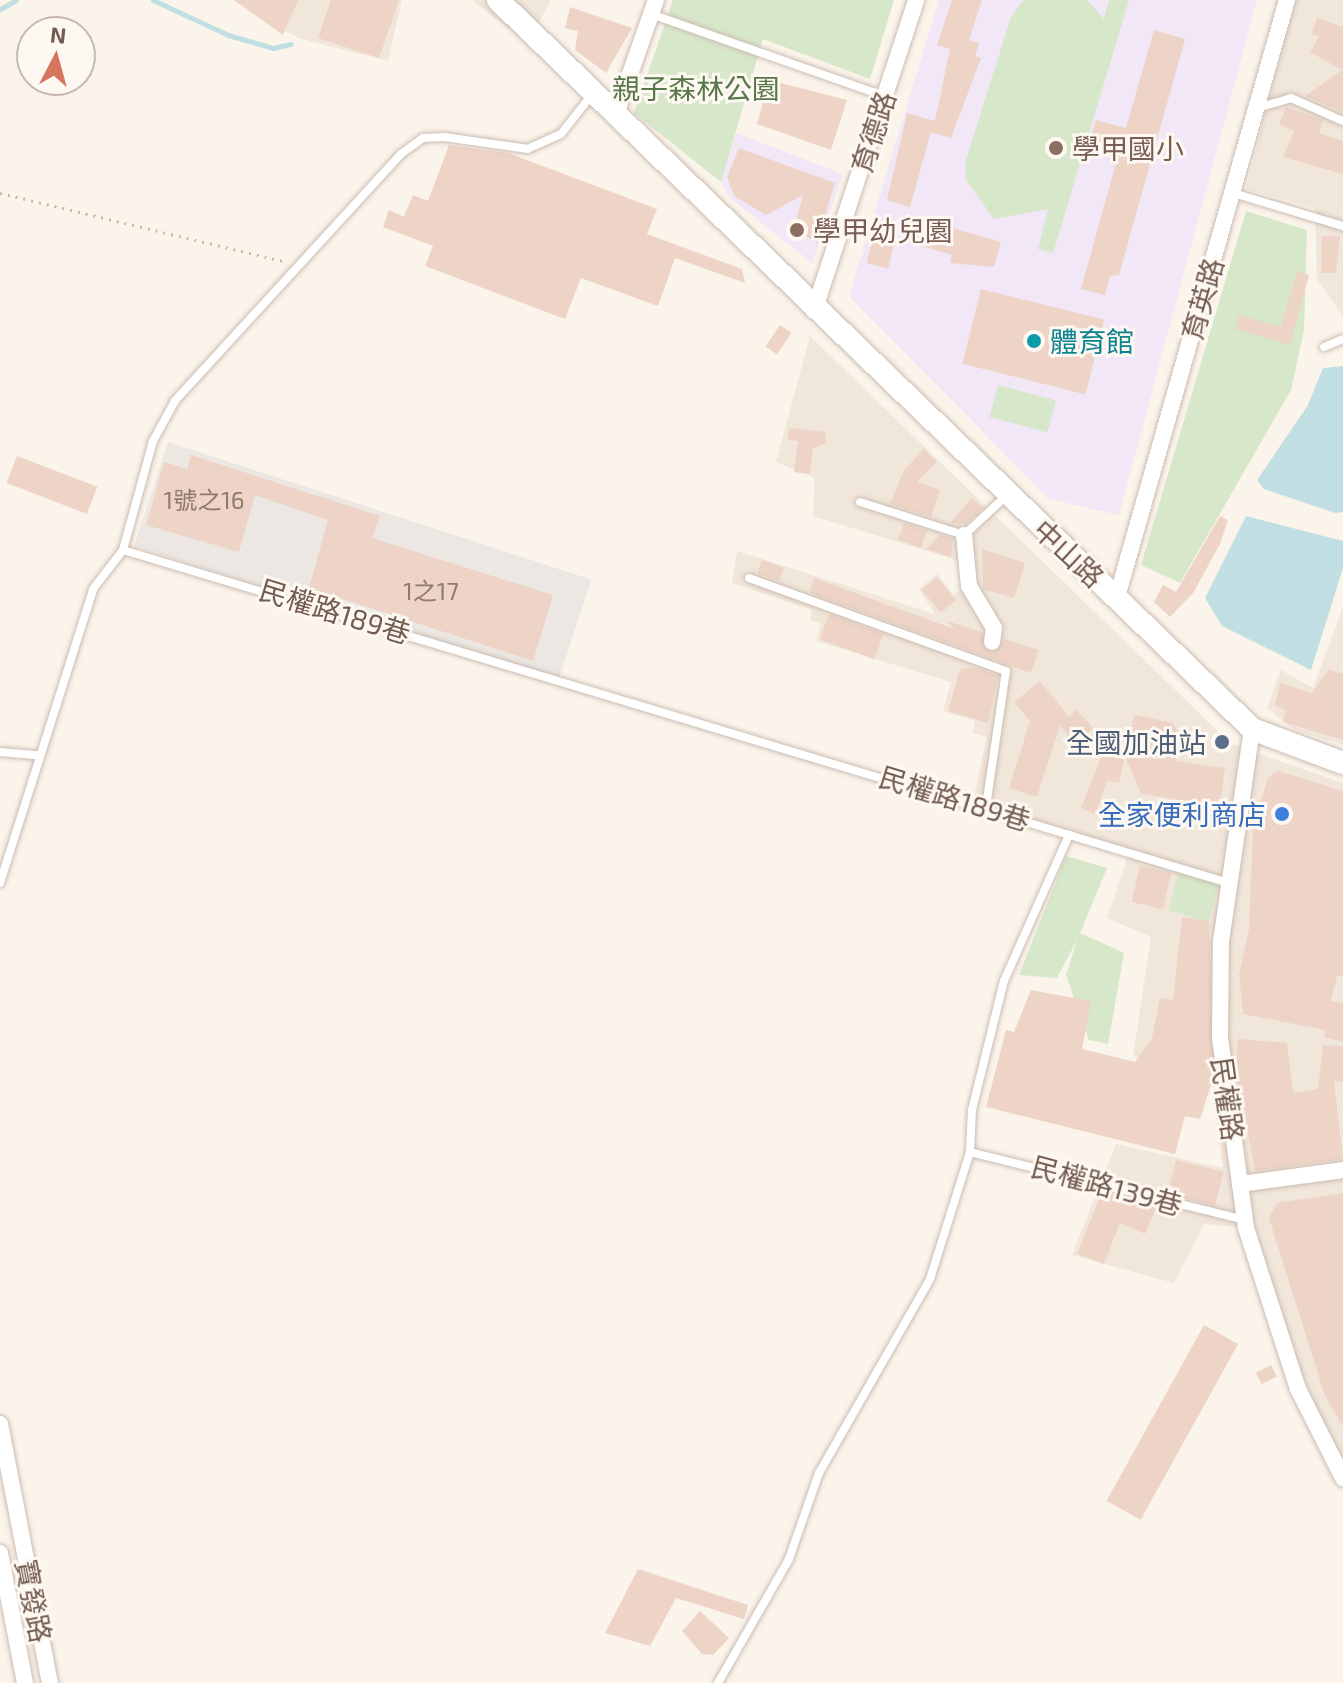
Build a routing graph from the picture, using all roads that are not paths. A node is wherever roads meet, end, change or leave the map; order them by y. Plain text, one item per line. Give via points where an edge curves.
1 (498, 0) edge
2 (916, 0) edge
3 (1287, 0) edge
4 (654, 7) edge
5 (594, 92) junction
6 (885, 96) junction
7 (1257, 108) junction
8 (616, 114) junction
9 (1343, 121) edge
10 (1232, 193) junction
11 (1343, 226) edge
12 (814, 311) junction
13 (1343, 339) edge
14 (1324, 347) dead end
15 (1007, 494) junction
16 (860, 502) dead end
17 (964, 535) junction
18 (123, 550) junction
19 (749, 578) dead end
20 (1117, 597) junction
21 (992, 642) dead end
22 (1252, 729) junction
23 (0, 752) edge
24 (37, 755) junction
25 (1343, 763) edge
26 (986, 806) junction
27 (1069, 835) junction
28 (0, 883) edge
29 (1230, 884) junction
30 (970, 1152) junction
31 (1343, 1170) edge
32 (1240, 1184) junction
33 (1244, 1220) junction
34 (0, 1424) edge
35 (1336, 1451) edge
36 (1343, 1478) edge
37 (0, 1553) edge
38 (25, 1683) edge
39 (50, 1683) edge
40 (718, 1683) edge

1 - 5 main road, 中山路
2 - 6 street, 育德路
3 - 7 street, 育英路
4 - 6 lane
4 - 8 street
5 - 8 main road, 中山路
5 - 18 lane via 561,134 528,149 423,138 175,401 153,441
6 - 12 street, 育德路
7 - 9 lane via 1291,98
7 - 10 street, 育英路
8 - 12 main road, 中山路
10 - 11 lane
10 - 20 street, 育英路
12 - 15 main road, 中山路
13 - 14 lane
15 - 17 lane
15 - 20 main road, 中山路
16 - 17 lane
17 - 21 street via 969,586 994,628
18 - 24 lane via 93,589
18 - 26 lane, 民權路189巷
19 - 26 lane via 1006,671
20 - 22 main road, 中山路
22 - 25 main road, 中山路
22 - 29 street, 民權路
23 - 24 lane
24 - 28 lane
26 - 27 lane, 民權路189巷
27 - 29 lane, 民權路189巷
27 - 30 lane via 1004,981 972,1110
29 - 32 street, 民權路 via 1221,941 1220,1038
30 - 33 lane, 民權路139巷
30 - 40 lane via 930,1279 819,1473 789,1559
31 - 32 street
32 - 33 street, 民權路
33 - 35 street, 民權路 via 1298,1389
34 - 39 street, 寶發路
35 - 36 street, 民權路
37 - 38 street, 寶發路

